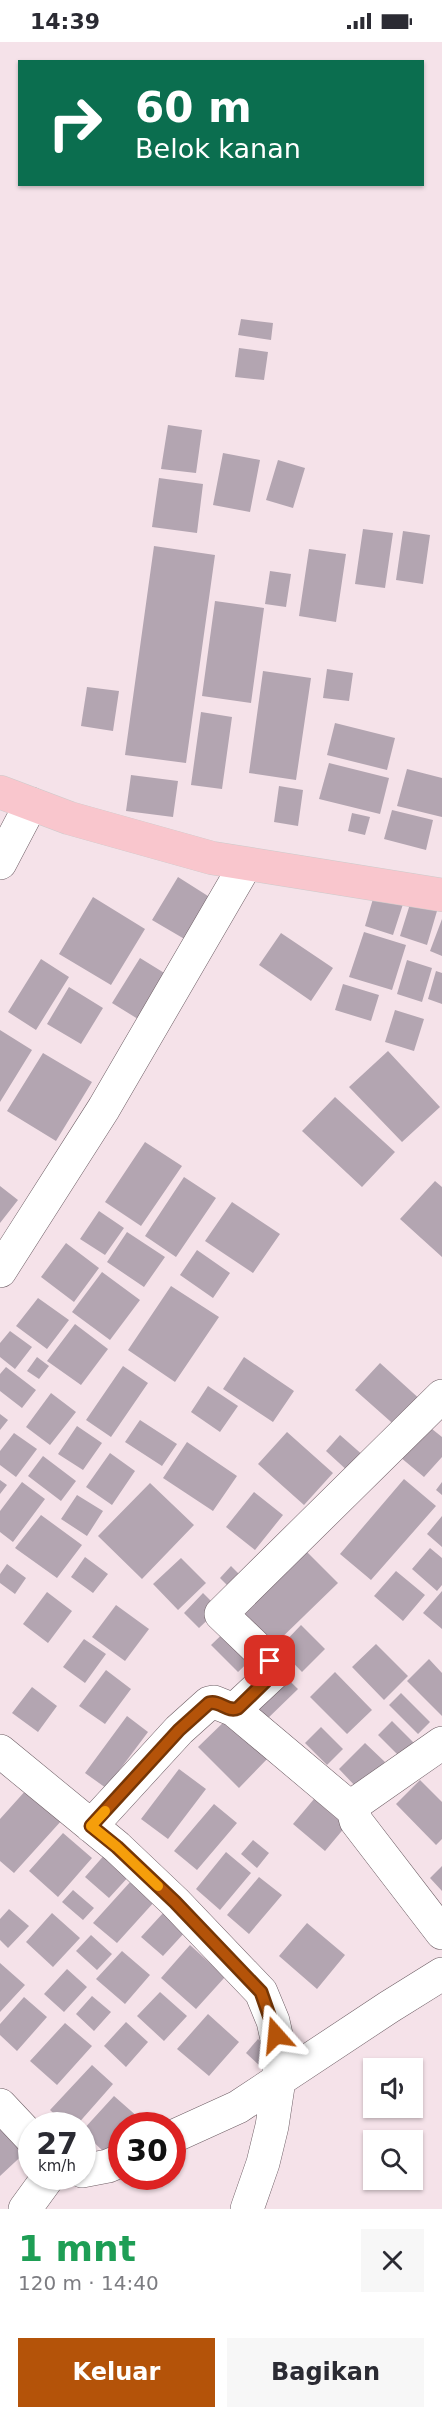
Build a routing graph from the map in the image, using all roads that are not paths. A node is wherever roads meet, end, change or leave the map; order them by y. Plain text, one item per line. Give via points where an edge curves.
1 (0, 792) edge
2 (31, 804) junction
3 (0, 863) edge
4 (246, 864) junction
5 (442, 895) edge
6 (0, 1271) edge
7 (442, 1396) edge
8 (234, 1710) junction
9 (442, 1743) edge
10 (0, 1751) edge
11 (353, 1810) junction
12 (91, 1826) junction
13 (442, 1933) edge
14 (442, 1974) edge
15 (279, 2080) junction
16 (0, 2104) edge
17 (18, 2124) edge
18 (186, 2131) edge
19 (39, 2190) edge
20 (25, 2209) edge
21 (247, 2209) edge

1 - 2 main road
2 - 3 street
2 - 4 main road via 212,858
4 - 5 main road
4 - 6 street via 104,1108
7 - 8 street via 221,1614 276,1668
8 - 11 street
8 - 12 street via 209,1703
9 - 11 street via 359,1801
10 - 12 street
11 - 13 street via 356,1821
12 - 15 street via 175,1902 261,1992 279,2048
14 - 15 street
15 - 18 street via 238,2107
15 - 21 street via 263,2163
16 - 17 street
19 - 20 street

